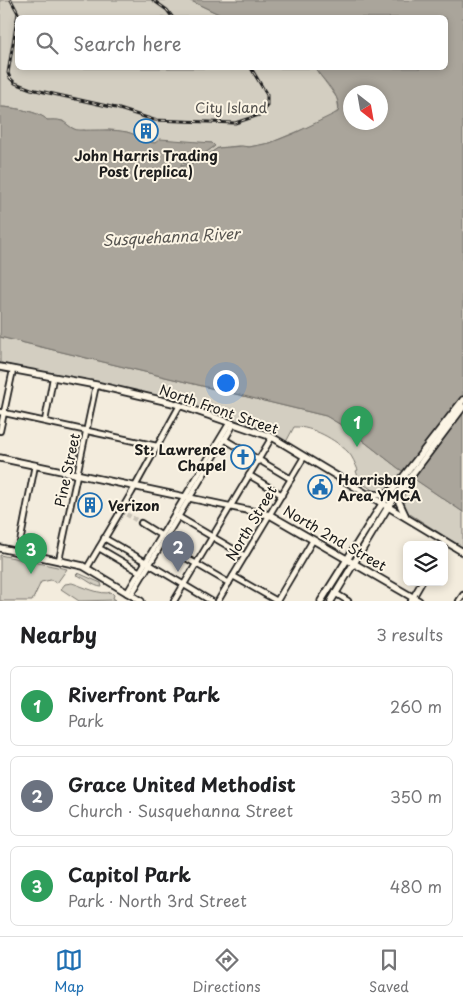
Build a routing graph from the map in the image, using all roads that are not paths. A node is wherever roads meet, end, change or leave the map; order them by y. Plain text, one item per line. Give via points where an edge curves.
1 (0, 367) edge
2 (13, 370) junction
3 (53, 378) junction
4 (96, 385) junction
5 (463, 400) edge
6 (180, 405) junction
7 (463, 407) edge
8 (2, 412) edge
9 (45, 422) junction
10 (232, 423) junction
11 (87, 430) junction
12 (0, 431) edge
13 (272, 437) junction
14 (224, 439) junction
15 (157, 446) junction
16 (304, 457) junction
17 (0, 458) edge
18 (258, 460) junction
19 (35, 465) junction
20 (77, 474) junction
21 (249, 475) junction
22 (291, 479) junction
23 (404, 480) junction
24 (134, 487) junction
25 (398, 488) junction
26 (367, 494) junction
27 (282, 495) junction
28 (187, 497) junction
29 (385, 505) junction
30 (230, 507) junction
31 (270, 515) junction
32 (178, 516) junction
33 (408, 519) junction
34 (141, 523) tunnel mouth
35 (162, 536) junction
36 (213, 537) junction
37 (104, 538) junction
38 (313, 540) junction
39 (442, 541) edge
40 (162, 544) junction
41 (448, 544) edge
42 (0, 548) edge
43 (99, 548) junction
44 (463, 552) edge
45 (18, 553) junction
46 (245, 556) junction
47 (346, 559) junction
48 (59, 560) junction
49 (147, 563) junction
50 (354, 563) junction
51 (197, 565) junction
52 (87, 568) junction
53 (140, 572) junction
54 (233, 576) junction
55 (229, 583) junction
56 (184, 585) junction
57 (420, 586) edge
58 (129, 594) junction
59 (335, 594) junction
60 (463, 595) edge
61 (412, 599) edge
62 (142, 601) edge
63 (174, 601) edge
64 (211, 601) edge
65 (218, 601) edge
66 (277, 601) edge
67 (321, 601) edge
68 (331, 601) edge
69 (348, 601) edge
70 (420, 601) edge
71 (459, 601) edge

1 - 2 main road, North Front Street
2 - 3 main road, North Front Street
2 - 8 street
3 - 4 main road, North Front Street
3 - 9 street
4 - 6 main road, North Front Street
4 - 11 street, Pine Street
5 - 23 main road
6 - 10 main road, North Front Street
6 - 15 street
7 - 23 main road
8 - 9 street
8 - 12 street
9 - 11 street
10 - 13 main road, North Front Street
10 - 14 street
10 - 28 street
11 - 15 street
11 - 20 street, Pine Street
13 - 16 main road, North Front Street
13 - 18 street
14 - 18 street
14 - 28 street
15 - 24 street
16 - 22 street, North Street
16 - 26 main road, North Front Street
17 - 19 main road, North 2nd Street
18 - 21 street
18 - 22 street
19 - 20 main road, North 2nd Street
19 - 45 street
20 - 24 main road, North 2nd Street
20 - 48 street, Pine Street
21 - 27 street
21 - 30 street
22 - 27 street, North Street
23 - 25 main road
24 - 28 main road, North 2nd Street
24 - 37 street
25 - 26 main road via 383,495
25 - 29 main road
25 - 33 main road via 401,509
26 - 29 main road, North Front Street
27 - 31 street, North Street
28 - 30 main road, North 2nd Street
28 - 32 street
28 - 35 street
29 - 33 main road, North Front Street
29 - 47 main road
29 - 50 main road
30 - 31 main road, North 2nd Street
30 - 36 street
31 - 38 main road, North 2nd Street
31 - 46 street, North Street
32 - 36 street
32 - 40 street
33 - 39 main road, North Front Street
34 - 35 street
35 - 49 street
36 - 46 street
36 - 51 street
37 - 43 street
37 - 49 street
38 - 47 main road, North 2nd Street
38 - 66 street
40 - 49 street
40 - 51 street
41 - 44 main road, North Front Street
42 - 45 main road
43 - 52 street
43 - 53 street
45 - 48 main road
46 - 54 street, North Street
47 - 50 main road, North 2nd Street
47 - 67 main road
48 - 52 main road
49 - 53 street
49 - 56 street
49 - 58 street
50 - 59 main road
50 - 61 main road, North 2nd Street
51 - 55 street
51 - 56 street
52 - 58 main road
53 - 58 street
54 - 55 street, North Street
54 - 66 street
55 - 65 street, North Street
56 - 63 street
56 - 64 street
57 - 61 street
58 - 62 main road
59 - 68 main road
59 - 69 street
60 - 71 street
61 - 70 main road, North 2nd Street

